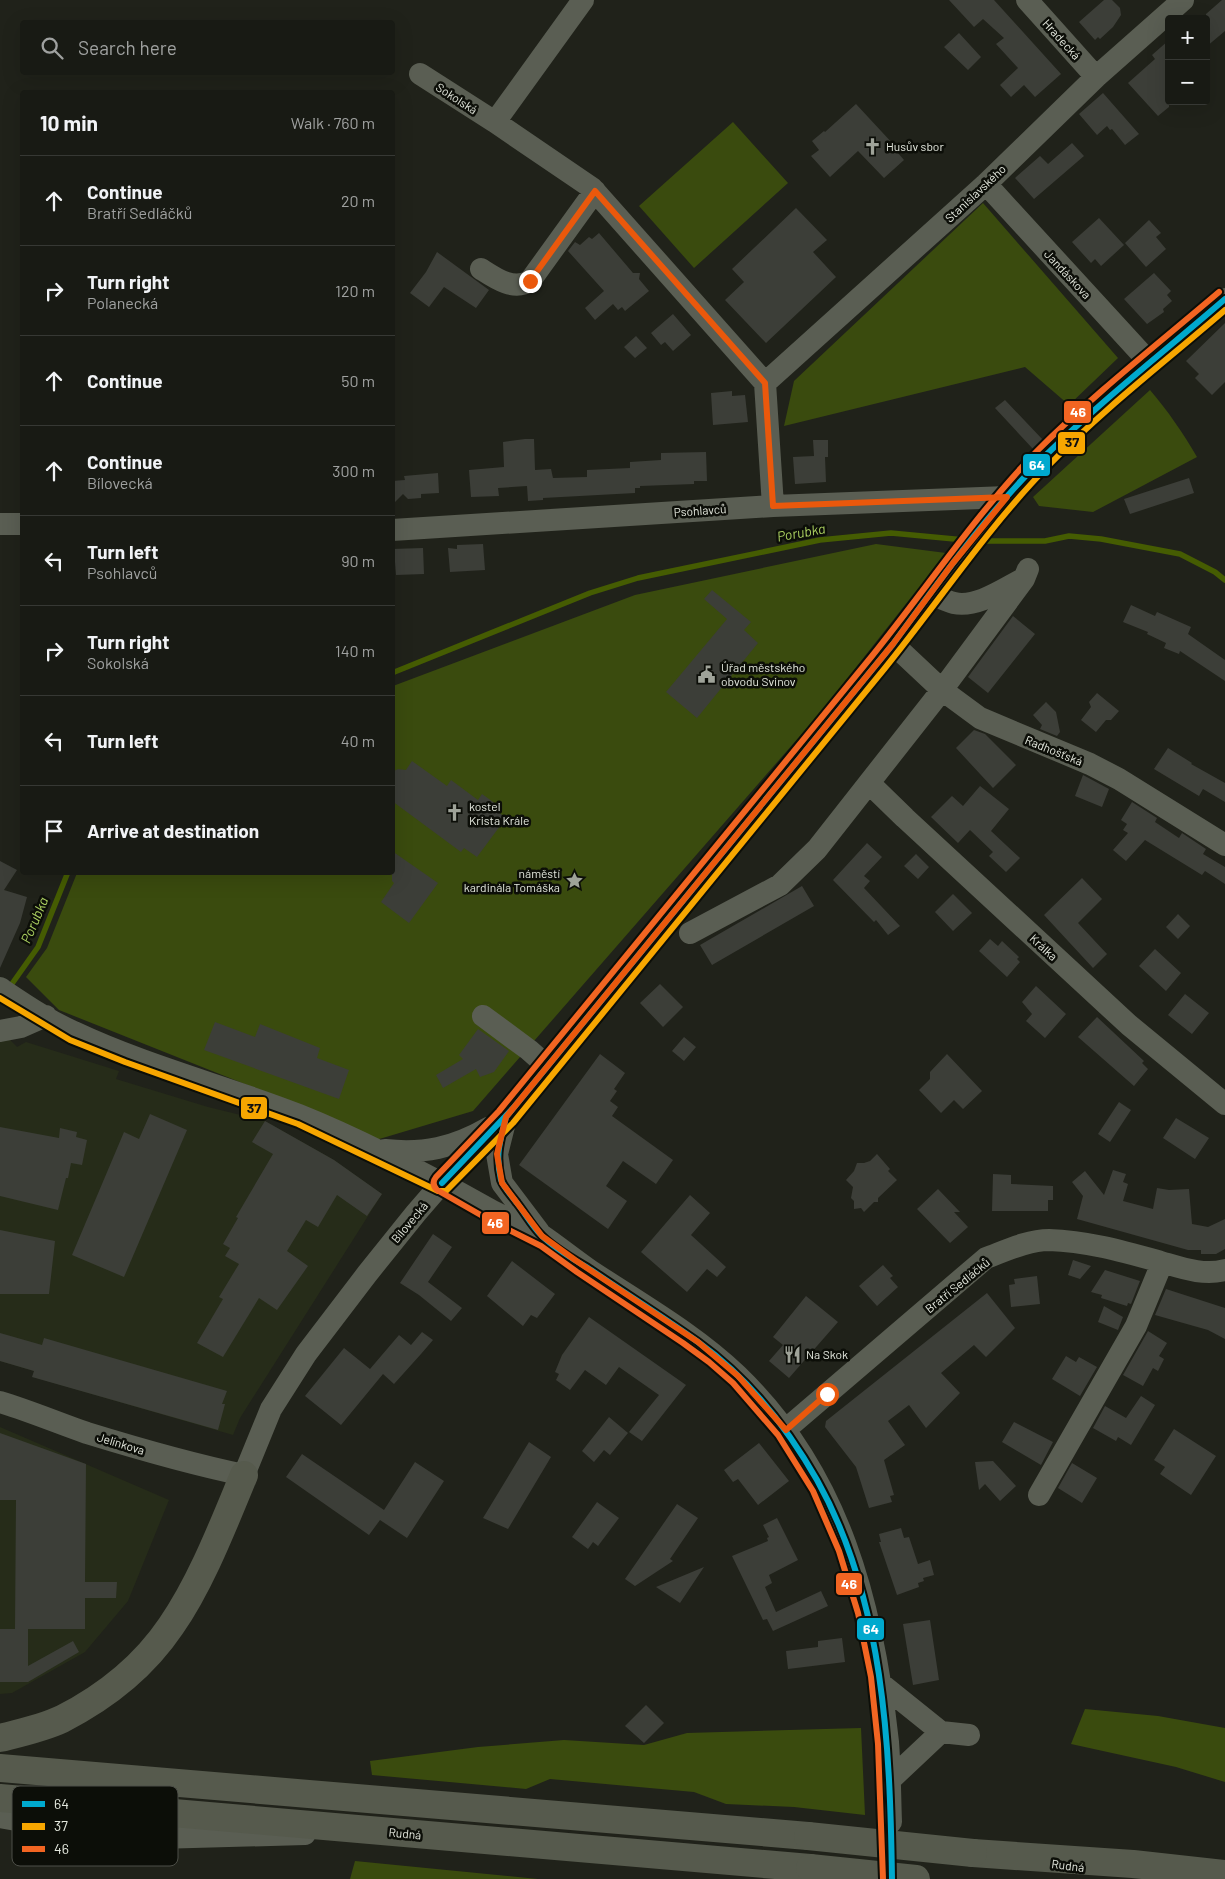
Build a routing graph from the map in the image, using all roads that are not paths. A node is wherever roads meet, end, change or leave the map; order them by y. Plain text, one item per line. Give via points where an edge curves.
1 (583, 0) edge
2 (1027, 0) edge
3 (1184, 0) edge
4 (420, 74) dead end
5 (1096, 77) junction
6 (495, 122) junction
7 (986, 184) junction
8 (593, 190) junction
9 (481, 269) dead end
10 (1225, 299) edge
11 (1150, 363) junction
12 (765, 383) junction
13 (1007, 497) junction
14 (773, 506) junction
15 (0, 524) edge
16 (20, 524) edge
17 (395, 530) edge
18 (931, 594) junction
19 (893, 644) junction
20 (942, 690) junction
21 (869, 783) junction
22 (1225, 845) edge
23 (690, 934) dead end
24 (8, 994) edge
25 (46, 1016) junction
26 (483, 1016) dead end
27 (0, 1031) edge
28 (547, 1066) junction
29 (1225, 1104) edge
30 (506, 1117) junction
31 (374, 1149) junction
32 (442, 1183) junction
33 (542, 1236) junction
34 (1162, 1262) junction
35 (1225, 1270) edge
36 (0, 1402) edge
37 (786, 1430) junction
38 (244, 1475) junction
39 (1038, 1496) dead end
40 (880, 1683) junction
41 (941, 1732) junction
42 (968, 1735) dead end
43 (0, 1738) edge
44 (0, 1768) edge
45 (890, 1780) junction
46 (178, 1813) edge
47 (891, 1822) dead end
48 (379, 1831) junction
49 (178, 1838) edge
50 (973, 1853) junction
51 (1225, 1874) edge
52 (916, 1879) edge
53 (1162, 1879) edge

1 - 6 street
2 - 5 street, Hradecká
3 - 5 street, Stanislavského
4 - 6 street, Sokolská
5 - 7 street, Stanislavského
6 - 8 street, Sokolská
7 - 11 street, Jandáskova
7 - 12 street, Stanislavského
8 - 9 street via 530,281 518,284 503,282
8 - 12 street
10 - 11 street, Bílovecká
11 - 13 street, Bílovecká via 1045,456
12 - 14 street
13 - 14 street, Psohlavců
13 - 18 street, Bílovecká
14 - 17 street, Psohlavců
15 - 16 street
18 - 19 street, Bílovecká
18 - 20 street via 954,603 967,603 979,600 1026,574
19 - 20 street, Radhošťská
19 - 28 street, Bílovecká
20 - 21 street
20 - 22 street, Radhošťská via 980,718 1119,778
21 - 23 street via 817,849 780,885
21 - 29 street, Králka via 1129,1025
24 - 25 street
25 - 27 street via 21,1028
25 - 31 street via 73,1032 302,1116
26 - 28 street
28 - 30 street, Bílovecká
30 - 31 street via 470,1138 436,1150
30 - 32 street, Bílovecká
30 - 33 street via 497,1154 502,1183
31 - 32 street
32 - 33 street
32 - 38 street, Bílovecká via 366,1274 292,1375 271,1409
33 - 37 street via 698,1342 738,1376
34 - 35 street, Bratří Sedláčků via 1210,1274
34 - 37 street, Bratří Sedláčků via 1093,1245 1047,1240 1017,1246 986,1258
34 - 39 street via 1136,1326
36 - 38 street, Jelínkova via 191,1464
37 - 40 street via 818,1482 847,1547 864,1599
38 - 43 highway via 197,1580 172,1625 156,1646 123,1680 84,1706 60,1720
40 - 41 street
40 - 45 street
41 - 42 street
41 - 45 street
44 - 50 highway, bridge via 808,1836
45 - 47 street
46 - 48 highway, Rudná
48 - 49 street
48 - 52 highway, Rudná, bridge
50 - 51 highway
50 - 53 highway, Rudná

